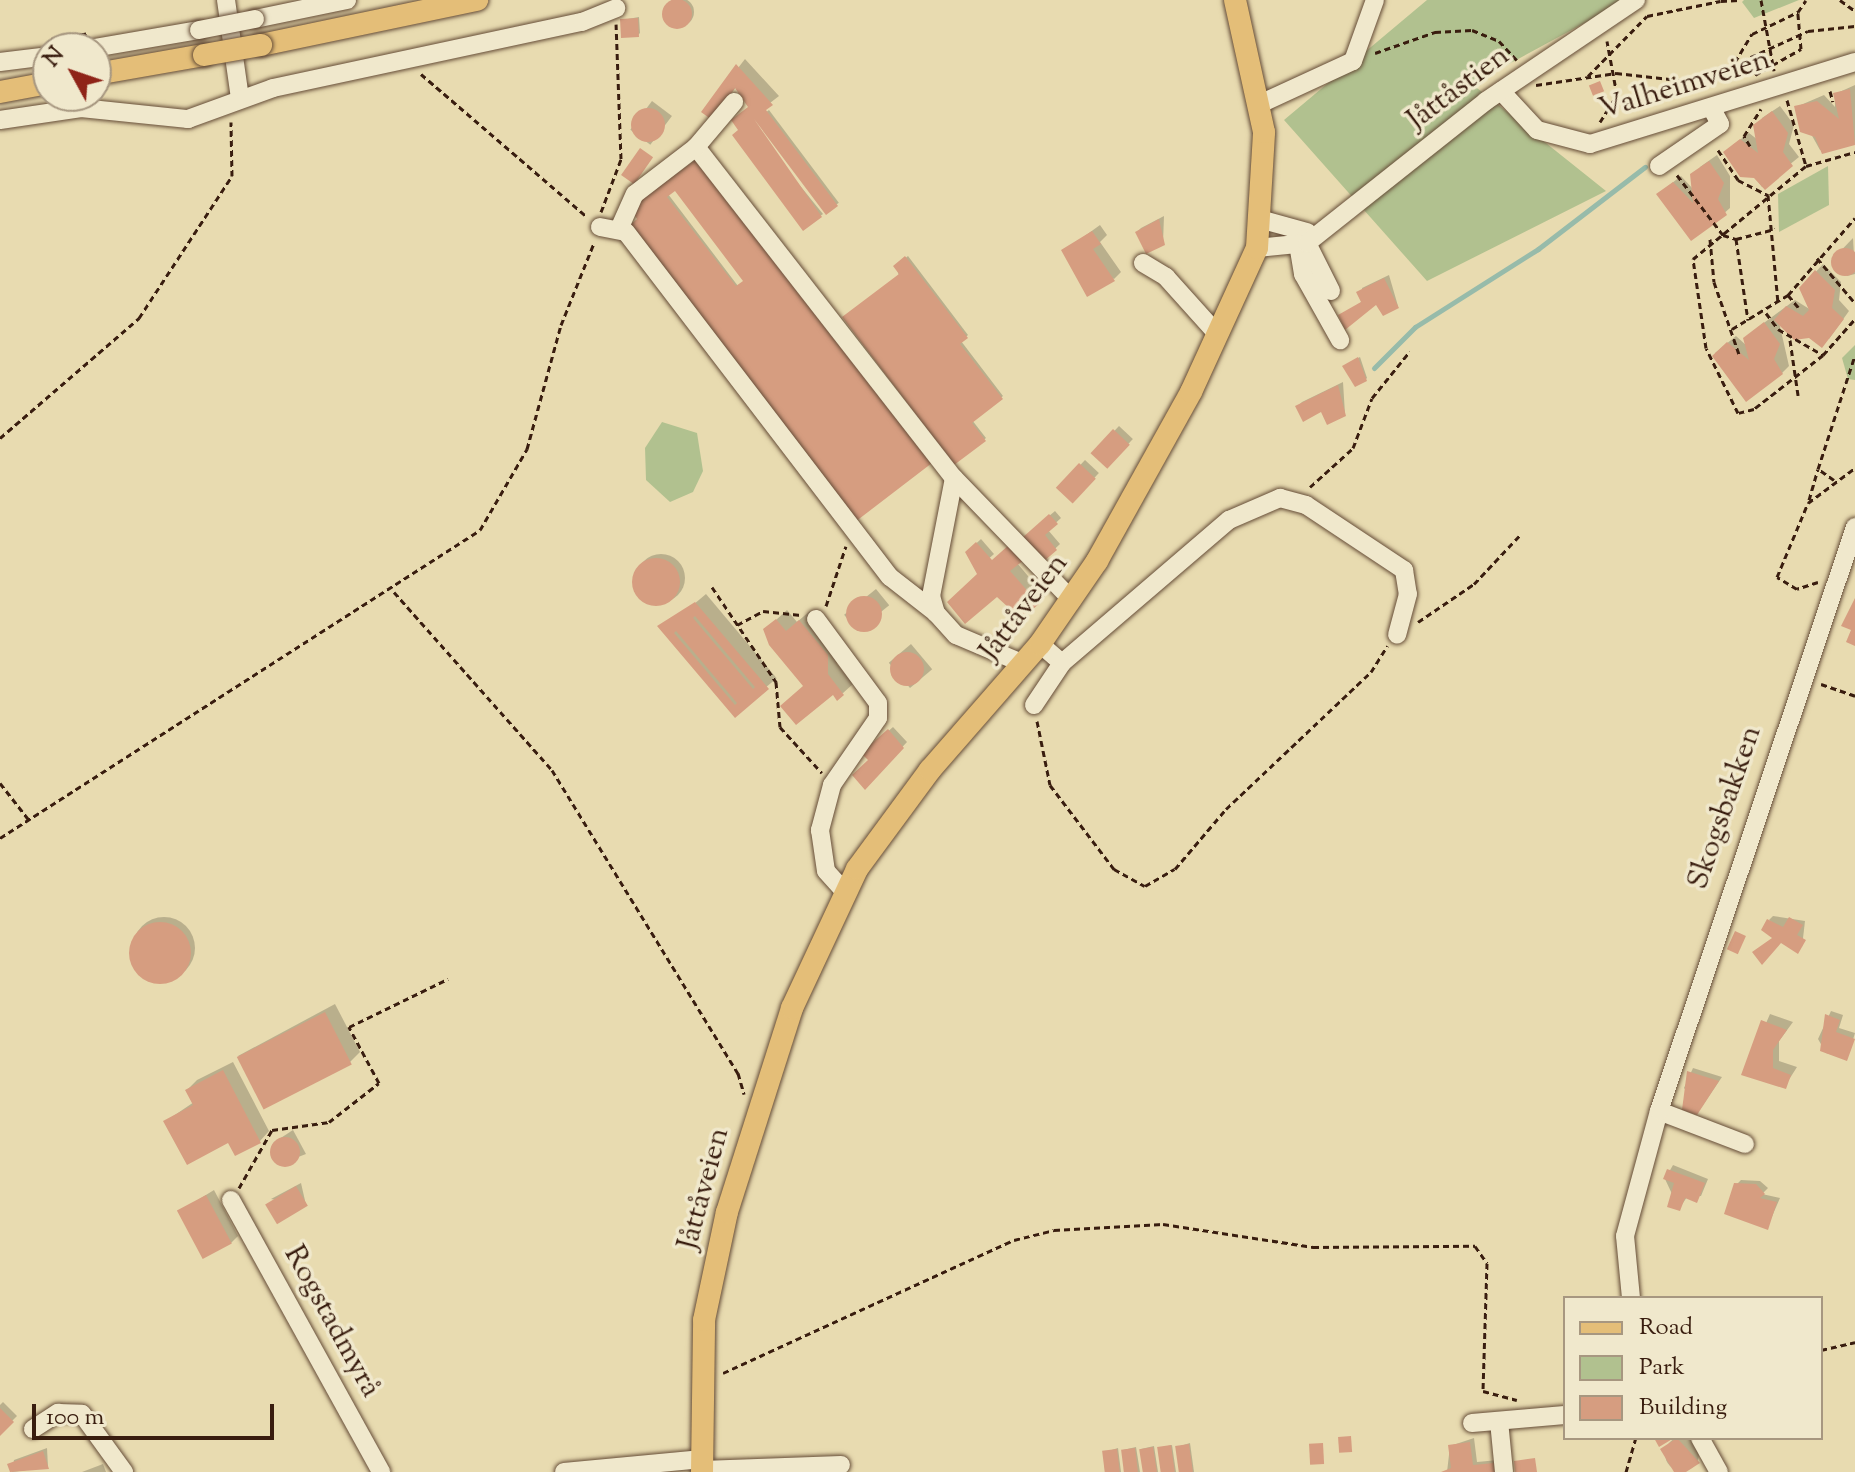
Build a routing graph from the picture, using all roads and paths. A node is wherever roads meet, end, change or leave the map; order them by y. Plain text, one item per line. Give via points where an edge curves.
1 (226, 0) edge
2 (347, 0) edge
3 (477, 0) edge
4 (1375, 0) edge
5 (1636, 0) edge
6 (1720, 0) edge
7 (1739, 0) edge
8 (1761, 0) edge
9 (1806, 0) edge
10 (1840, 0) edge
11 (1236, 1) edge
12 (616, 8) joint
13 (1855, 11) edge
14 (1798, 12) junction
15 (1599, 23) junction
16 (1766, 26) junction
17 (1855, 26) edge
18 (1798, 35) junction
19 (112, 45) edge
20 (1769, 45) junction
21 (1609, 49) junction
22 (32, 58) edge
23 (415, 58) junction
24 (1353, 61) junction
25 (0, 62) edge
26 (1735, 62) junction
27 (1855, 62) edge
28 (1773, 64) junction
29 (112, 71) edge
30 (1616, 73) junction
31 (1525, 74) junction
32 (1588, 76) junction
33 (1754, 83) dead end
34 (32, 86) edge
35 (1501, 91) junction
36 (1830, 91) dead end
37 (0, 92) edge
38 (1786, 97) dead end
39 (235, 102) junction
40 (734, 102) dead end
41 (1766, 102) dead end
42 (1833, 102) dead end
43 (1262, 103) junction
44 (1711, 107) junction
45 (0, 120) edge
46 (1594, 127) dead end
47 (1750, 146) dead end
48 (696, 147) junction
49 (1718, 150) dead end
50 (1855, 152) edge
51 (1659, 166) dead end
52 (1806, 166) junction
53 (1677, 175) dead end
54 (1768, 195) junction
55 (1855, 218) edge
56 (1263, 220) junction
57 (600, 227) junction
58 (620, 227) junction
59 (1775, 229) junction
60 (1721, 231) junction
61 (1304, 237) junction
62 (1710, 239) junction
63 (1736, 239) junction
64 (1257, 248) junction
65 (1817, 258) junction
66 (1143, 263) dead end
67 (1331, 291) dead end
68 (1788, 295) junction
69 (1778, 303) junction
70 (1855, 303) edge
71 (1798, 307) dead end
72 (1766, 313) junction
73 (1855, 319) edge
74 (1748, 320) junction
75 (1732, 329) junction
76 (1218, 335) junction
77 (1790, 338) junction
78 (1340, 340) dead end
79 (1410, 351) dead end
80 (1739, 354) dead end
81 (1823, 355) junction
82 (1855, 355) edge
83 (1793, 382) junction
84 (1798, 395) dead end
85 (0, 438) edge
86 (1855, 468) edge
87 (1818, 469) junction
88 (954, 478) junction
89 (1834, 480) junction
90 (1295, 500) junction
91 (1808, 503) junction
92 (1855, 527) edge
93 (1521, 534) dead end
94 (846, 542) dead end
95 (1833, 578) junction
96 (712, 587) dead end
97 (394, 592) junction
98 (1072, 600) junction
99 (936, 613) junction
100 (816, 619) junction
101 (737, 625) junction
102 (1397, 635) junction
103 (1040, 644) junction
104 (1062, 663) junction
105 (1024, 664) junction
106 (1802, 670) junction
107 (1855, 696) edge
108 (1034, 705) joint
109 (0, 783) edge
110 (832, 785) junction
111 (29, 820) junction
112 (0, 838) edge
113 (846, 893) junction
114 (448, 979) dead end
115 (743, 1105) dead end
116 (1659, 1111) junction
117 (1745, 1144) dead end
118 (231, 1200) joint
119 (1631, 1296) edge
120 (1855, 1342) edge
121 (1823, 1350) edge
122 (702, 1375) junction
123 (1523, 1401) dead end
124 (1563, 1415) edge
125 (1499, 1421) junction
126 (1472, 1423) dead end
127 (33, 1429) dead end
128 (1635, 1440) edge
129 (1701, 1440) edge
130 (841, 1465) dead end
131 (702, 1467) edge
132 (124, 1472) edge
133 (381, 1472) edge
134 (564, 1472) edge
135 (1504, 1472) edge
136 (1626, 1472) edge
137 (1719, 1472) edge

1 - 39 street
2 - 19 street, bridge
3 - 29 main road, bridge
4 - 24 street
5 - 15 street, Jåttåstien
6 - 7 path
6 - 21 path via 1661,9
8 - 16 path
9 - 14 path
10 - 13 path
11 - 43 main road, Jåttåveien
12 - 23 street via 582,22
12 - 57 path via 621,159
14 - 16 path
14 - 18 path
15 - 21 path
15 - 31 street, Jåttåstien
16 - 20 path
16 - 26 path
17 - 18 path
18 - 20 path
18 - 28 path via 1801,49
20 - 26 path
20 - 28 path
21 - 30 path
21 - 32 path
22 - 25 street
23 - 39 street
23 - 57 path via 424,82
24 - 31 path via 1435,32 1472,30 1499,41
24 - 43 street
26 - 30 path via 1672,84
27 - 44 street, Valheimveien
28 - 33 path
30 - 32 path
30 - 46 path via 1613,105
31 - 32 path via 1551,88
31 - 35 street, Jåttåstien
34 - 37 main road
35 - 44 street, Valheimveien via 1537,130 1570,143 1607,142
35 - 61 street, Jåttåstien
36 - 42 path
38 - 52 path
39 - 45 street via 188,119 81,108
39 - 85 path via 232,176 139,318
40 - 48 street
41 - 47 path via 1744,136
43 - 56 main road, Jåttåveien
44 - 51 street via 1720,124
48 - 58 street via 635,194
48 - 88 street
49 - 54 path via 1738,180
50 - 52 path
52 - 54 path
53 - 60 path
54 - 59 path
54 - 60 path
55 - 65 path
56 - 61 street
56 - 64 main road, Jåttåveien
57 - 58 street
57 - 97 path via 561,325 527,449 480,530
58 - 99 street via 890,577
59 - 63 path
59 - 69 path
60 - 62 path
60 - 63 path
61 - 64 street
61 - 67 street
61 - 78 street
62 - 75 path via 1712,271
62 - 83 path via 1693,259 1706,348 1730,404 1738,413 1754,409
63 - 74 path
64 - 76 main road, Jåttåveien
65 - 68 path
65 - 70 path
66 - 76 street via 1166,277
68 - 69 path
68 - 71 path
69 - 72 path
72 - 74 path
72 - 77 path
73 - 81 path
74 - 75 path
75 - 80 path
76 - 98 main road, Jåttåveien
77 - 81 path
77 - 83 path
79 - 90 path via 1372,398 1353,448
81 - 83 path
82 - 87 path
83 - 84 path
86 - 89 path
87 - 89 path
87 - 91 path
88 - 98 street
88 - 99 street via 931,596
89 - 91 path
90 - 102 street via 1404,570 1408,594
90 - 104 street via 1245,507
91 - 95 path via 1777,577 1797,589
92 - 95 street, Skogsbakken
93 - 102 path via 1460,596
94 - 100 path via 832,599
95 - 106 street, Skogsbakken
96 - 101 path
97 - 111 path
97 - 115 path via 552,770 738,1073
98 - 103 main road, Jåttåveien
99 - 105 street via 956,635
100 - 101 path via 763,611
100 - 110 street via 878,703 878,718
101 - 110 path via 776,682 780,727
102 - 108 path via 1371,672 1226,809 1175,869 1145,886 1114,869 1050,785
103 - 104 street
103 - 105 main road, Jåttåveien
104 - 108 street
105 - 113 main road, Jåttåveien via 930,770
106 - 107 path
106 - 116 street, Skogsbakken
109 - 111 path
110 - 113 street via 820,847 826,871
111 - 112 path
113 - 122 main road, Jåttåveien via 792,1008 735,1182 704,1320
114 - 118 path via 349,1027 379,1083 329,1122 272,1130
116 - 117 street
116 - 119 street, Skogsbakken via 1625,1236
118 - 133 street, Rogstadmyrå
120 - 121 path
122 - 123 path via 789,1348 978,1253 1054,1230 1163,1224 1313,1247 1390,1251 1440,1243 1475,1246 1484,1256 1483,1391 1493,1399
122 - 131 main road, Jåttåveien
124 - 125 street
125 - 126 street
125 - 135 street
127 - 132 street via 58,1413 82,1414
128 - 136 path
129 - 137 street
130 - 131 street
131 - 134 street

